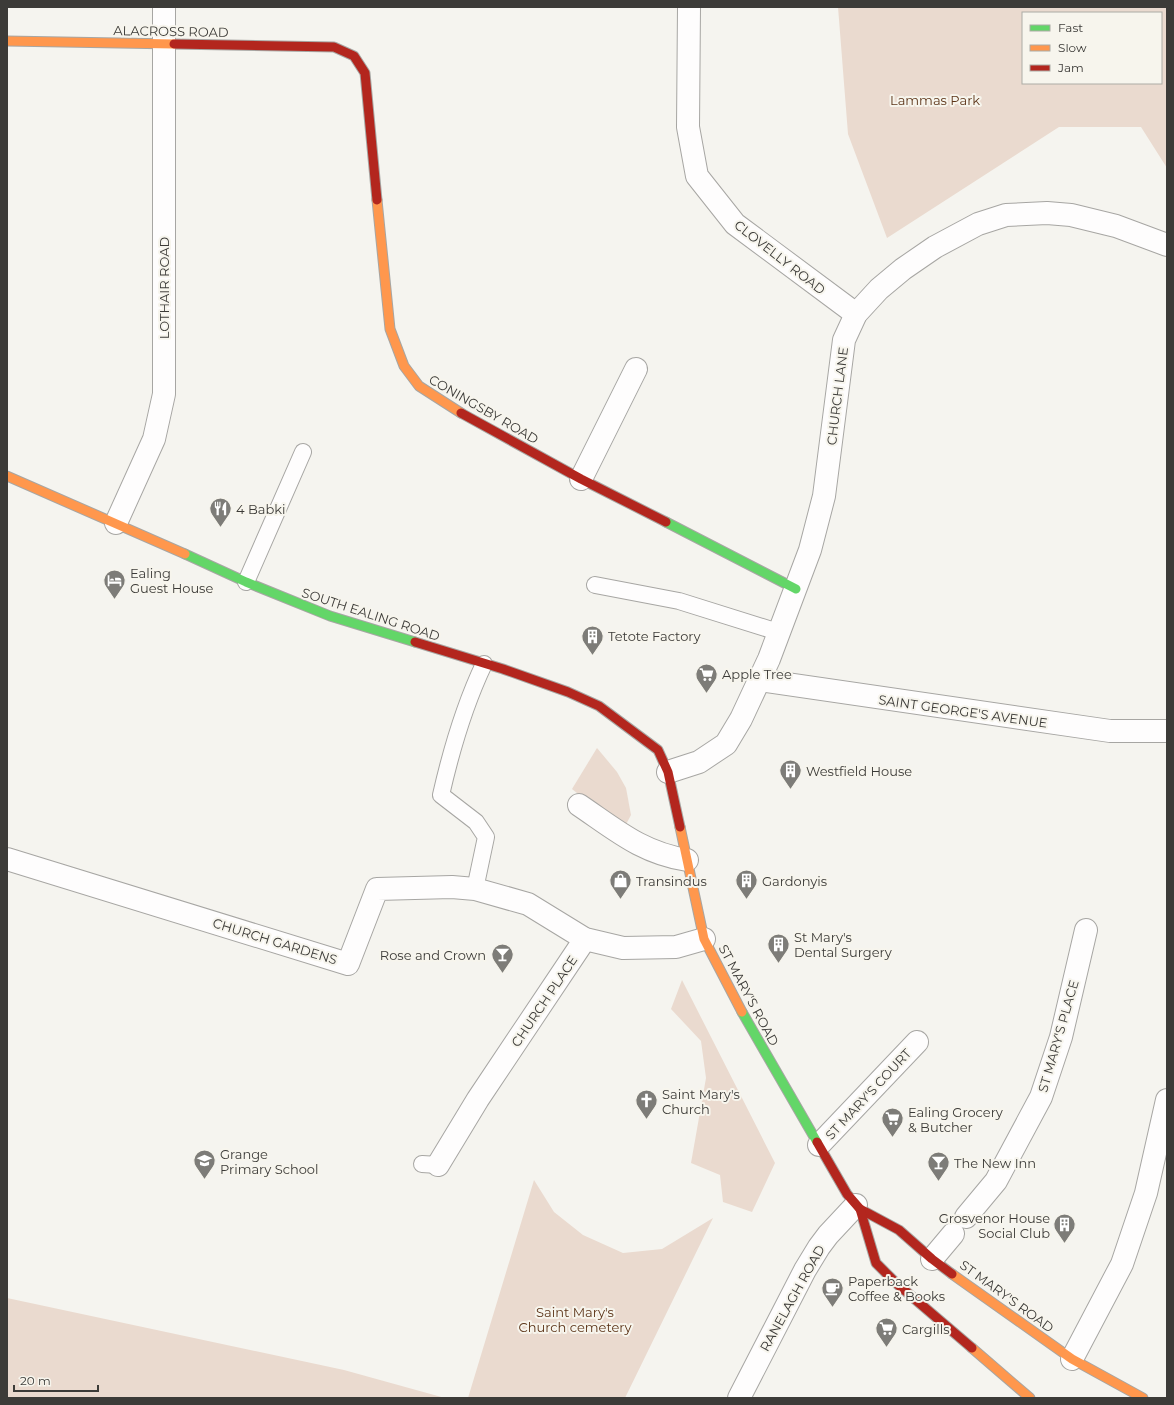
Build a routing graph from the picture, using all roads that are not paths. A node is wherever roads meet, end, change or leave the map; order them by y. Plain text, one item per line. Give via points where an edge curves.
1 (164, 7) edge
2 (689, 7) edge
3 (7, 41) edge
4 (165, 44) junction
5 (334, 46) joint
6 (1167, 245) edge
7 (856, 314) junction
8 (636, 369) dead end
9 (303, 452) dead end
10 (7, 476) edge
11 (581, 479) junction
12 (116, 522) junction
13 (246, 582) junction
14 (595, 585) dead end
15 (796, 589) junction
16 (778, 632) junction
17 (484, 664) junction
18 (760, 680) junction
19 (1167, 731) edge
20 (668, 772) junction
21 (579, 805) dead end
22 (7, 859) edge
23 (687, 860) junction
24 (475, 889) junction
25 (1086, 930) dead end
26 (704, 939) junction
27 (584, 940) junction
28 (917, 1042) dead end
29 (1167, 1100) edge
30 (819, 1146) junction
31 (430, 1164) dead end
32 (858, 1207) junction
33 (932, 1259) junction
34 (1072, 1359) junction
35 (739, 1398) edge
36 (1030, 1398) edge
37 (1143, 1398) edge

1 - 4 street, LOTHAIR ROAD
2 - 7 street, CLOVELLY ROAD via 688,127 697,176 735,224
3 - 4 main road, ALACROSS ROAD
4 - 5 main road, ALACROSS ROAD
4 - 12 street, LOTHAIR ROAD via 164,394 154,439
5 - 11 main road, CONINGSBY ROAD via 360,60 365,73 390,329 404,366 424,390
6 - 7 street, CHURCH LANE via 1116,226 1071,215 1006,215 978,224 935,247 902,269
7 - 15 street, CHURCH LANE via 844,340 824,496 810,550
8 - 11 street
9 - 13 lane
10 - 12 main road, SOUTH EALING ROAD
11 - 15 main road, CONINGSBY ROAD
12 - 13 main road, SOUTH EALING ROAD
13 - 17 main road, SOUTH EALING ROAD via 330,616
14 - 16 lane via 679,601
15 - 16 street, CHURCH LANE
16 - 18 street, CHURCH LANE
17 - 20 main road, SOUTH EALING ROAD via 568,692 599,706 658,750
17 - 24 lane via 475,683 441,795 476,822 486,836
18 - 19 street, SAINT GEORGE'S AVENUE via 1110,731
18 - 20 street, CHURCH LANE via 726,744 699,762
20 - 23 main road, ST MARY'S ROAD
21 - 23 street via 642,847 667,857
22 - 24 street, CHURCH GARDENS via 348,964 377,889
23 - 26 main road, ST MARY'S ROAD
24 - 27 street, CHURCH GARDENS via 528,904
25 - 33 street, ST MARY'S PLACE via 1061,1036 1041,1097 996,1181
26 - 27 street via 676,947 622,948
26 - 30 main road, ST MARY'S ROAD via 731,993
27 - 31 street, CHURCH PLACE via 478,1099
28 - 30 street, ST MARY'S COURT
29 - 34 street via 1146,1193 1122,1264
30 - 32 main road, ST MARY'S ROAD
32 - 33 main road, ST MARY'S ROAD via 899,1230
32 - 35 street, RANELAGH ROAD via 819,1247
32 - 36 main road, ST MARY'S ROAD via 876,1263
33 - 34 main road, ST MARY'S ROAD
34 - 37 main road, ST MARY'S ROAD

